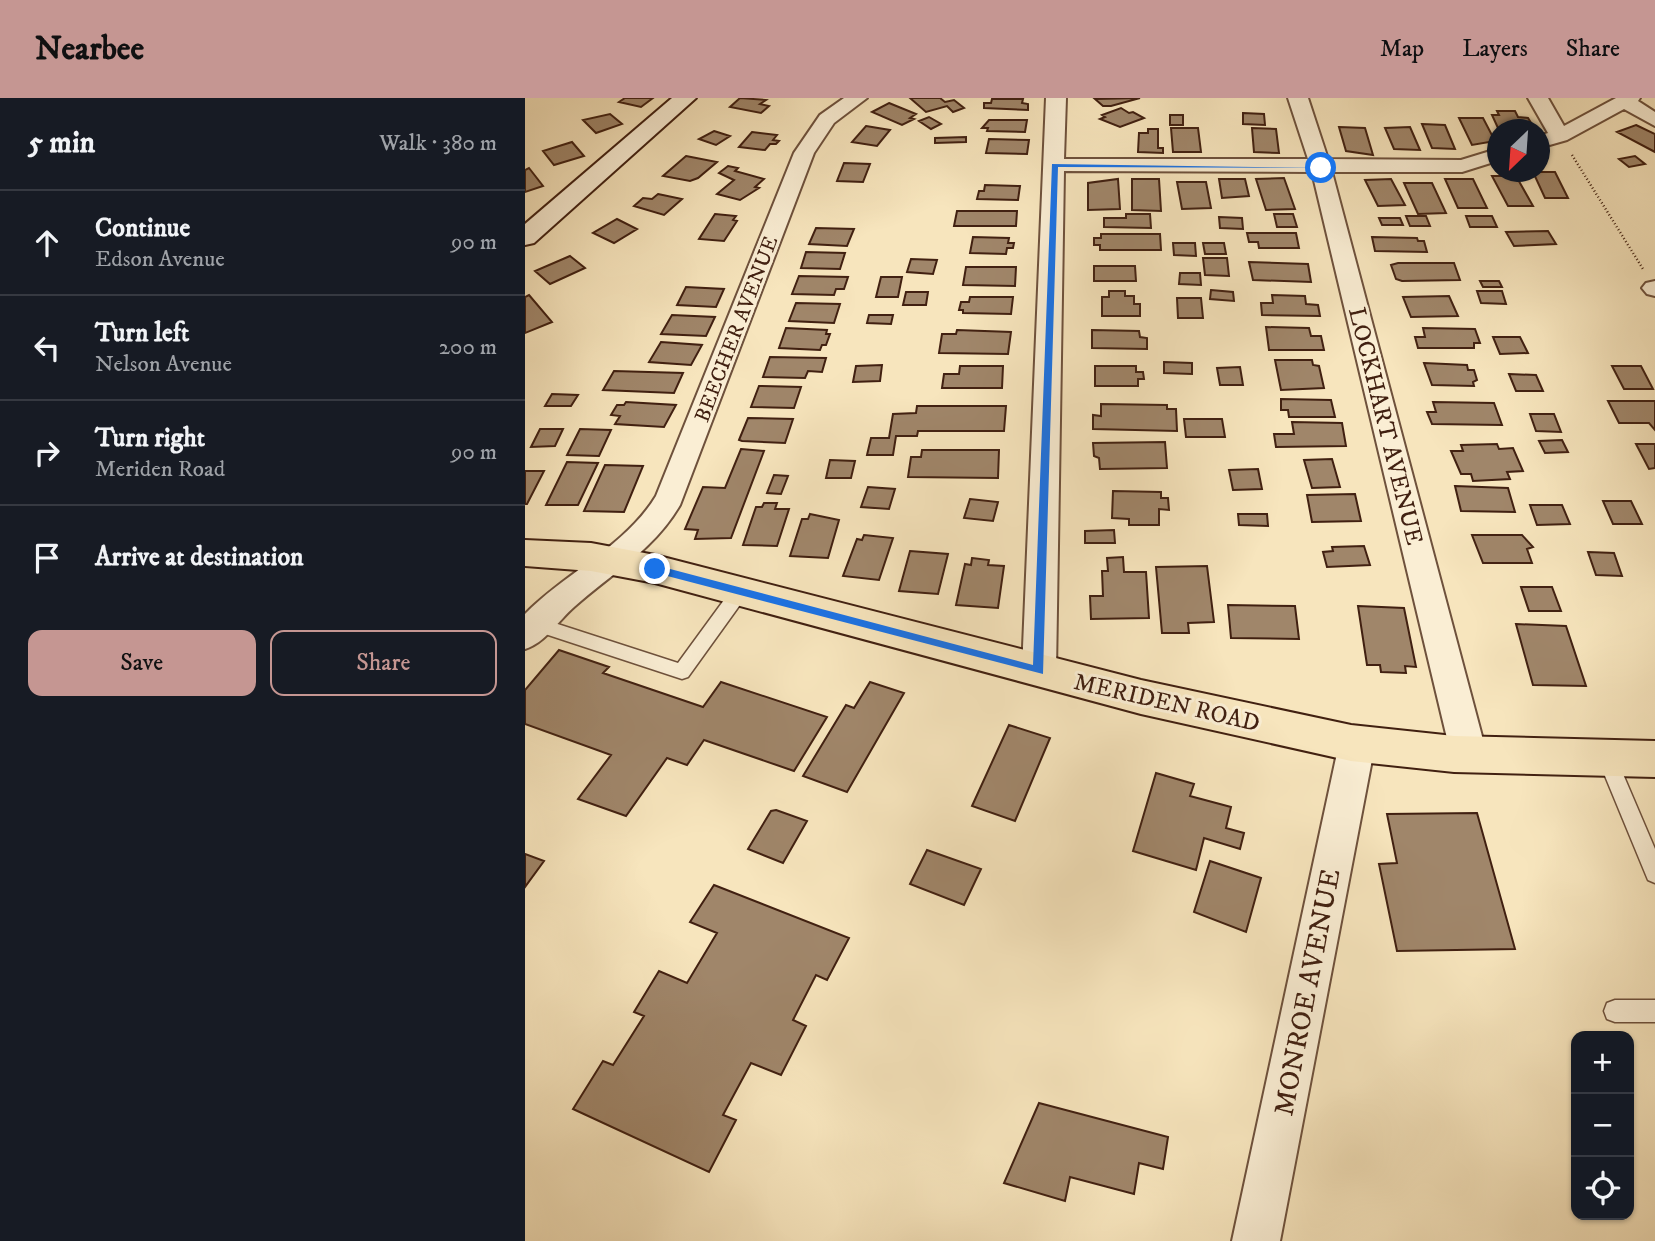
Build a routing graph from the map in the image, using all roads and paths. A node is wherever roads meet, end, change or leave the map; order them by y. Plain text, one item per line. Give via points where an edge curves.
1 (685, 98) edge
2 (857, 98) edge
3 (1056, 98) edge
4 (1298, 98) edge
5 (1538, 98) edge
6 (1628, 100) edge
7 (1655, 120) edge
8 (1560, 136) junction
9 (1550, 139) edge
10 (1487, 158) edge
11 (1054, 165) junction
12 (1321, 168) junction
13 (525, 237) edge
14 (1655, 288) edge
15 (525, 553) edge
16 (614, 561) junction
17 (741, 590) junction
18 (530, 630) edge
19 (1039, 671) junction
20 (1357, 744) junction
21 (1469, 755) junction
22 (1607, 759) junction
23 (1655, 759) edge
24 (1655, 873) edge
25 (1615, 1011) dead end
26 (1655, 1011) edge
27 (1256, 1241) edge

1 - 13 main road
2 - 16 street, BEECHER AVENUE via 827,119 804,153 670,499 651,529
3 - 11 street
4 - 12 street, LOCKHART AVENUE
5 - 8 street
6 - 7 street
6 - 8 street
8 - 9 street
8 - 14 path
10 - 12 street via 1462,166
11 - 12 street
11 - 19 street
12 - 21 street, LOCKHART AVENUE
15 - 16 main road, MERIDEN ROAD
16 - 17 main road, MERIDEN ROAD
16 - 18 street, BEECHER AVENUE via 569,593
17 - 18 lane via 682,672
17 - 19 main road, MERIDEN ROAD
19 - 20 main road, MERIDEN ROAD via 1206,713
20 - 21 main road, MERIDEN ROAD
20 - 27 street, MONROE AVENUE
21 - 22 main road, MERIDEN ROAD
22 - 23 main road, MERIDEN ROAD
22 - 24 lane
25 - 26 lane

